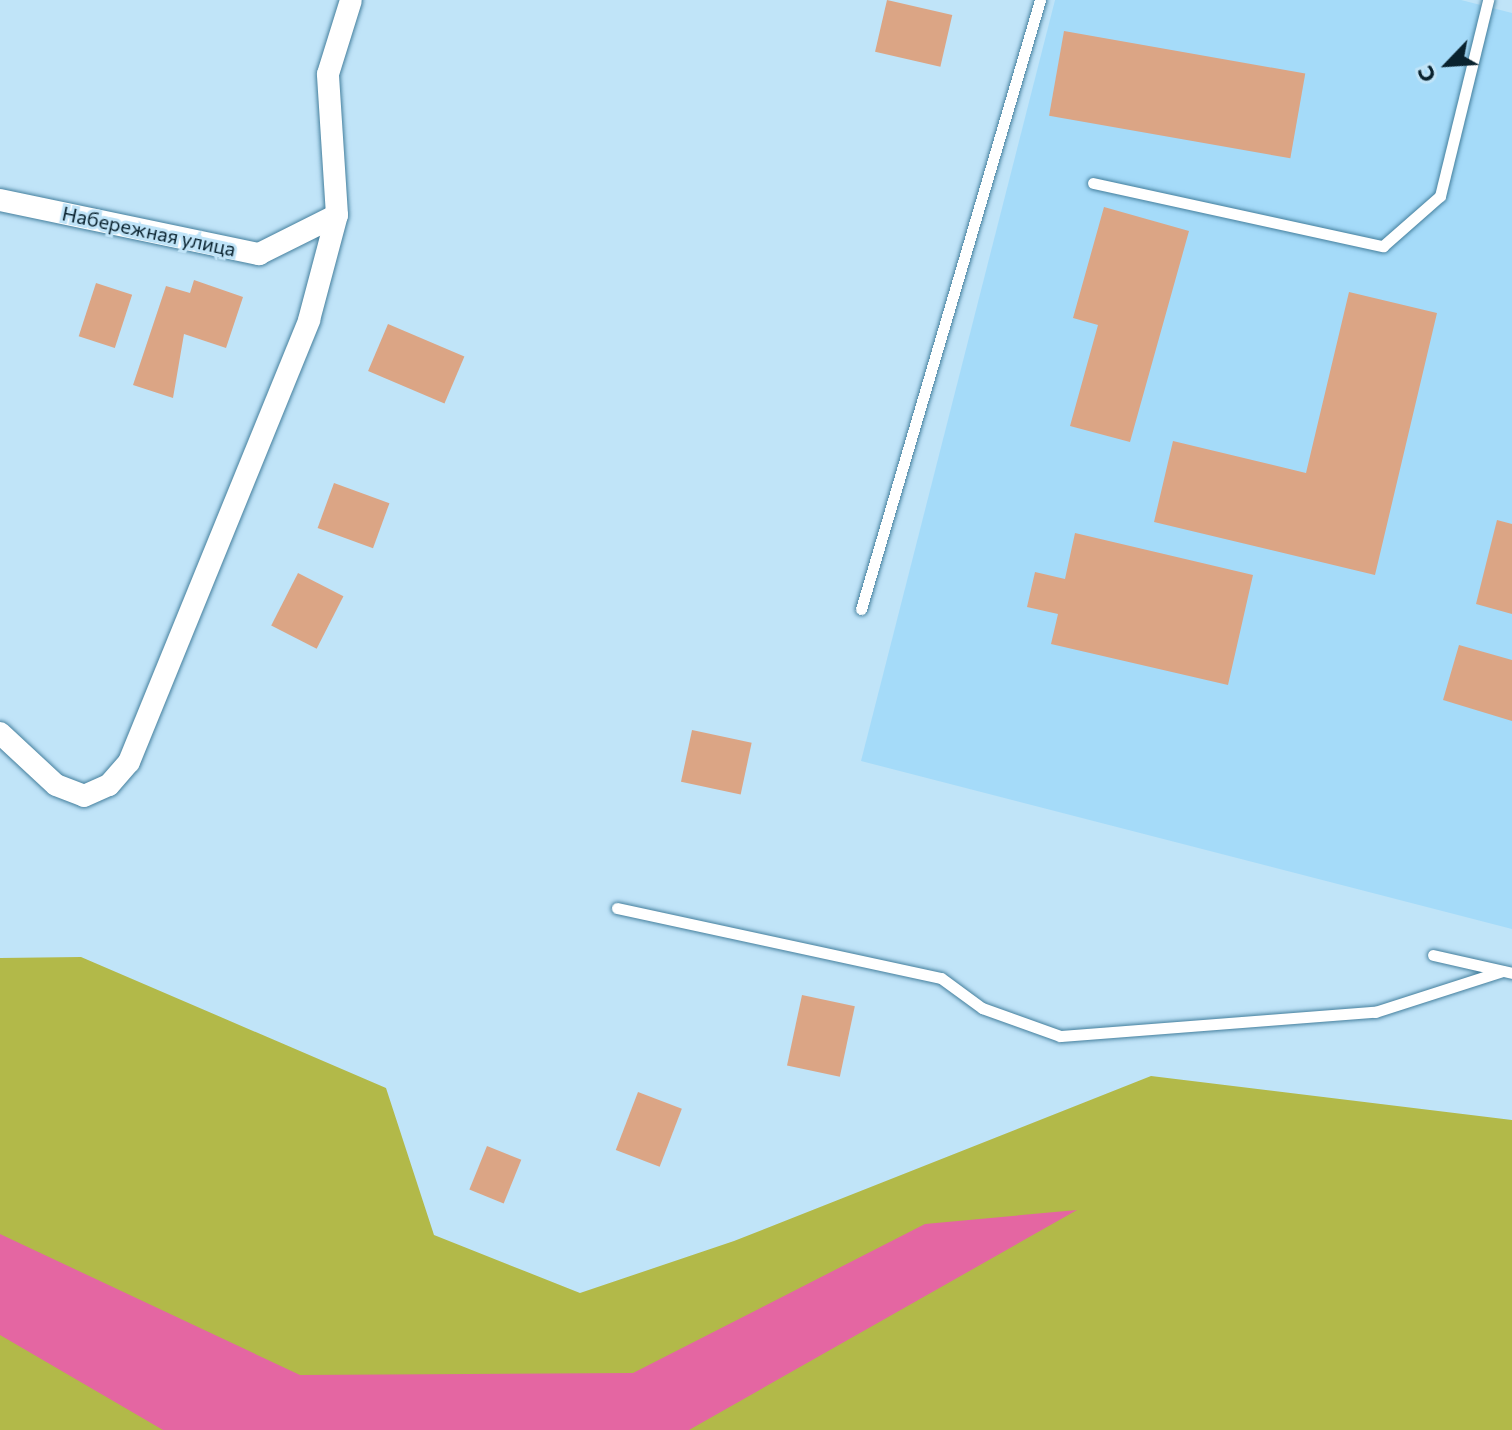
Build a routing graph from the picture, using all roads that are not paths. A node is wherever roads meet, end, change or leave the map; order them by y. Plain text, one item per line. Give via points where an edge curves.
1 (351, 0) edge
2 (1040, 0) edge
3 (1488, 0) edge
4 (1093, 183) dead end
5 (0, 200) edge
6 (337, 215) junction
7 (861, 609) dead end
8 (0, 733) edge
9 (617, 908) dead end
10 (1433, 955) dead end
11 (1508, 972) edge

1 - 6 street via 328,74
2 - 7 lane
3 - 4 lane via 1440,196 1383,246
5 - 6 street, Набережная улица via 259,254
6 - 8 street via 309,320 129,762 109,785 84,796 56,785
9 - 11 lane via 941,978 982,1008 1060,1036 1375,1012
10 - 11 lane

